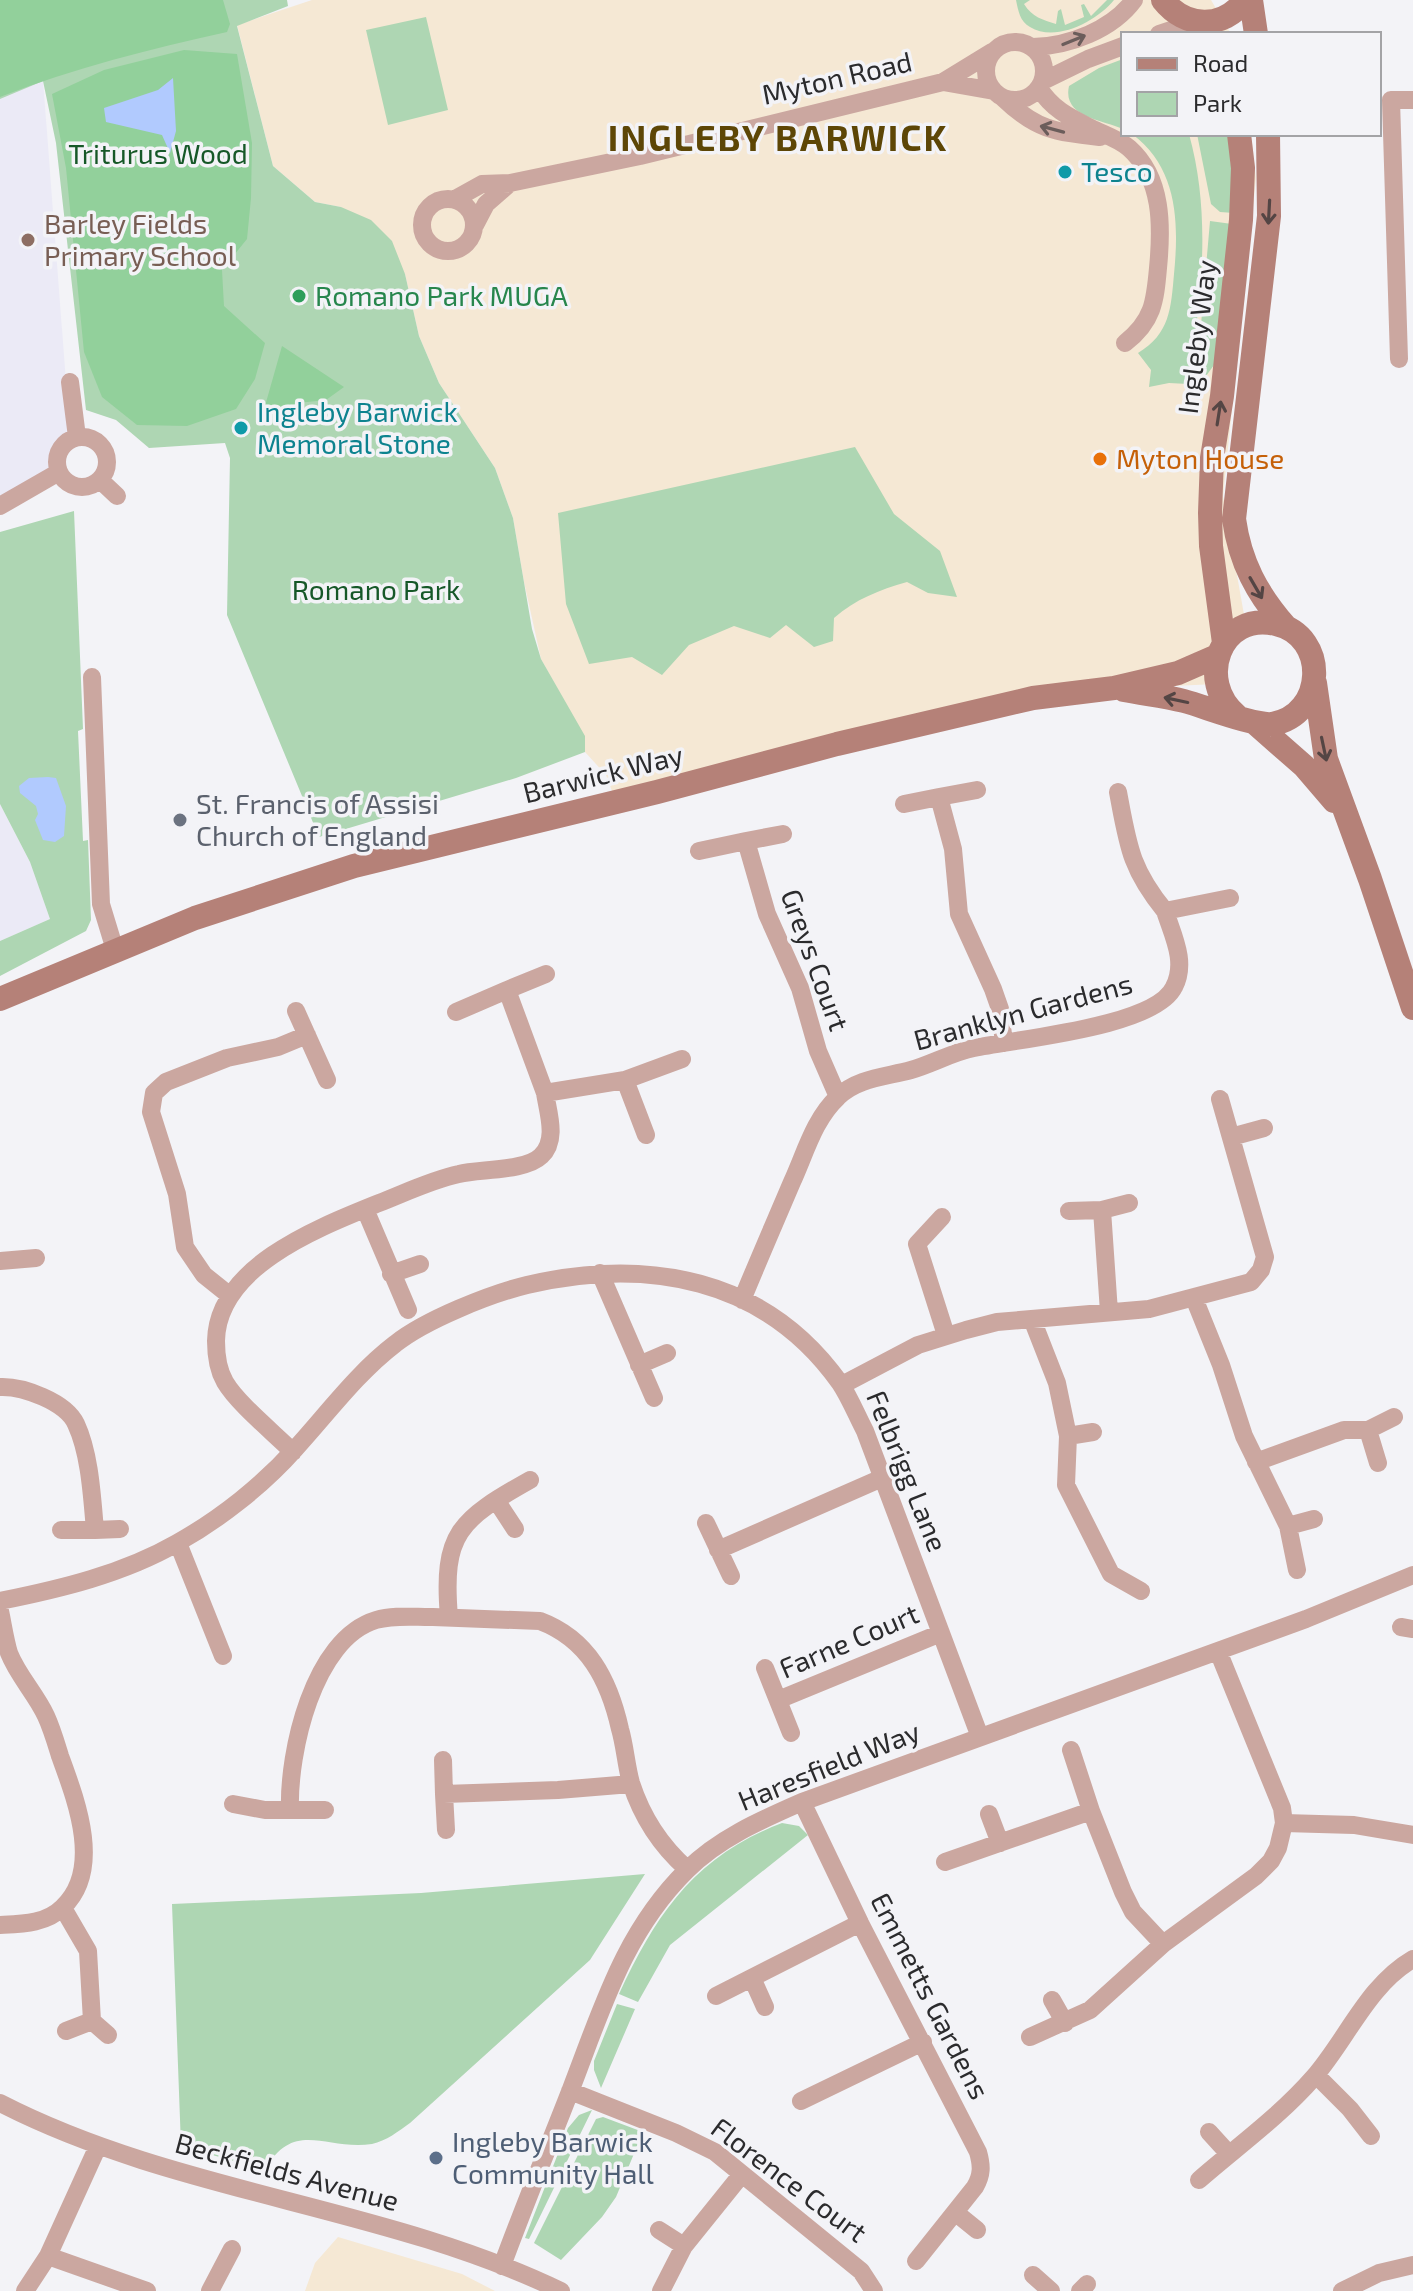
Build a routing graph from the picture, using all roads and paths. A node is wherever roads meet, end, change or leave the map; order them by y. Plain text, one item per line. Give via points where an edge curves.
1 (1134, 0) edge
2 (1163, 0) edge
3 (1248, 0) edge
4 (1201, 26) edge
5 (1170, 32) edge
6 (1256, 32) edge
7 (1033, 47) junction
8 (1121, 47) edge
9 (992, 52) junction
10 (943, 82) junction
11 (1041, 85) junction
12 (998, 94) junction
13 (1413, 100) edge
14 (1239, 136) edge
15 (1268, 136) edge
16 (1111, 138) junction
17 (510, 183) junction
18 (455, 199) junction
19 (475, 225) junction
20 (1406, 326) edge
21 (1125, 343) dead end
22 (1399, 359) dead end
23 (70, 382) dead end
24 (77, 437) junction
25 (59, 472) junction
26 (100, 480) junction
27 (117, 496) dead end
28 (0, 506) edge
29 (1286, 627) junction
30 (1221, 649) junction
31 (92, 677) dead end
32 (1315, 683) junction
33 (1114, 688) junction
34 (1246, 720) junction
35 (977, 790) dead end
36 (1118, 792) dead end
37 (939, 797) junction
38 (904, 804) dead end
39 (1343, 812) junction
40 (783, 834) dead end
41 (746, 841) junction
42 (699, 851) dead end
43 (1230, 898) dead end
44 (1165, 911) junction
45 (115, 950) junction
46 (546, 974) dead end
47 (507, 990) junction
48 (0, 999) edge
49 (1413, 1008) edge
50 (296, 1011) dead end
51 (456, 1012) dead end
52 (307, 1035) junction
53 (1004, 1043) junction
54 (682, 1059) dead end
55 (327, 1080) dead end
56 (625, 1080) junction
57 (545, 1093) junction
58 (838, 1097) junction
59 (1220, 1099) dead end
60 (1264, 1128) dead end
61 (646, 1135) dead end
62 (1231, 1137) junction
63 (1129, 1203) dead end
64 (365, 1209) junction
65 (1102, 1210) junction
66 (1069, 1211) dead end
67 (942, 1217) dead end
68 (36, 1258) dead end
69 (0, 1261) edge
70 (420, 1264) dead end
71 (600, 1273) junction
72 (391, 1274) junction
73 (229, 1295) junction
74 (1194, 1298) junction
75 (742, 1300) junction
76 (408, 1310) dead end
77 (1109, 1312) junction
78 (1032, 1319) junction
79 (946, 1335) junction
80 (667, 1353) dead end
81 (639, 1365) junction
82 (842, 1385) junction
83 (0, 1387) edge
84 (654, 1398) dead end
85 (1394, 1417) dead end
86 (1368, 1430) junction
87 (1093, 1432) dead end
88 (1068, 1436) junction
89 (293, 1452) junction
90 (1256, 1462) junction
91 (1378, 1463) dead end
92 (882, 1478) junction
93 (530, 1480) dead end
94 (496, 1500) junction
95 (1314, 1519) dead end
96 (706, 1523) dead end
97 (1288, 1526) junction
98 (120, 1529) dead end
99 (515, 1529) dead end
100 (61, 1530) dead end
101 (95, 1530) junction
102 (178, 1543) junction
103 (718, 1550) junction
104 (1297, 1570) dead end
105 (1413, 1575) edge
106 (731, 1576) dead end
107 (1141, 1591) dead end
108 (0, 1601) edge
109 (0, 1611) edge
110 (449, 1617) junction
111 (941, 1633) junction
112 (1218, 1651) junction
113 (223, 1656) dead end
114 (765, 1668) dead end
115 (778, 1700) junction
116 (791, 1733) dead end
117 (980, 1737) junction
118 (1071, 1750) dead end
119 (443, 1760) dead end
120 (631, 1784) junction
121 (444, 1794) junction
122 (802, 1802) junction
123 (233, 1804) dead end
124 (290, 1810) junction
125 (325, 1810) dead end
126 (1091, 1811) junction
127 (989, 1814) dead end
128 (1284, 1823) junction
129 (446, 1830) dead end
130 (1413, 1835) edge
131 (1000, 1843) junction
132 (945, 1862) dead end
133 (687, 1869) junction
134 (63, 1908) junction
135 (860, 1923) junction
136 (0, 1925) edge
137 (1163, 1944) junction
138 (1413, 1959) edge
139 (752, 1978) junction
140 (716, 1996) dead end
141 (1052, 2000) dead end
142 (765, 2007) dead end
143 (92, 2021) junction
144 (1065, 2023) junction
145 (66, 2031) dead end
146 (108, 2035) dead end
147 (1030, 2037) dead end
148 (923, 2042) junction
149 (1316, 2075) junction
150 (570, 2091) junction
151 (801, 2101) dead end
152 (0, 2103) edge
153 (1209, 2132) dead end
154 (1371, 2136) dead end
155 (98, 2146) junction
156 (1229, 2154) junction
157 (742, 2174) junction
158 (1199, 2180) dead end
159 (956, 2213) junction
160 (659, 2230) dead end
161 (977, 2230) dead end
162 (684, 2246) junction
163 (232, 2249) dead end
164 (48, 2256) junction
165 (916, 2261) dead end
166 (1413, 2265) edge
167 (502, 2266) junction
168 (1033, 2275) dead end
169 (25, 2291) edge
170 (147, 2291) edge
171 (210, 2291) edge
172 (561, 2291) edge
173 (661, 2291) edge
174 (874, 2291) edge
175 (1051, 2291) edge
176 (1342, 2291) edge

7 -> 1 street via 1074,41 1111,22
2 - 4 street
3 - 4 street via 1234,13
3 - 6 street
4 - 5 street
7 - 9 street via 1009,41
7 - 11 street via 1044,66
8 - 11 street
9 - 10 street, Myton Road
9 - 12 street via 985,72
10 - 12 street, Myton Road
10 - 17 street, Myton Road
11 - 12 street via 1022,99
11 - 16 street via 1049,103 1062,113
16 -> 12 street via 1045,129
13 - 20 street via 1391,100
30 -> 14 street, Ingleby Way via 1210,513 1241,220
15 -> 29 street, Ingleby Way via 1269,216 1234,519 1249,577
16 - 21 street via 1127,146 1147,170 1161,229 1149,318
17 - 18 street, Myton Road via 482,184
17 - 19 street via 486,204
18 - 19 street via 472,214
18 - 19 street via 440,200 425,213 423,234 428,243 457,251 473,236
20 - 22 street
23 - 24 street
24 - 25 street via 58,454
24 - 26 street via 86,436 104,448 108,459
25 - 26 street via 79,487
25 - 28 street
26 - 27 street
29 - 30 street via 1246,626
29 - 32 street via 1307,644
30 - 33 street, Barwick Way via 1178,673
30 - 34 street via 1214,678 1217,689
31 - 45 street via 101,904
32 - 34 street via 1300,711 1286,720
32 -> 39 street via 1326,759
34 -> 33 street, Barwick Way
33 - 45 street, Barwick Way via 1018,702 837,744 354,866
34 - 39 street via 1304,766
35 - 37 street
36 - 44 street, Branklyn Gardens via 1131,860
37 - 38 street
37 - 53 street via 953,849 959,914 1000,1009
39 - 49 street
40 - 41 street
41 - 42 street
41 - 58 street, Greys Court via 767,914
43 - 44 street
44 - 53 street, Branklyn Gardens via 1180,958 1174,988 1165,999 1079,1031
45 - 48 street, Barwick Way
46 - 47 street
47 - 51 street
47 - 57 street
50 - 52 street
52 - 55 street
52 - 73 street via 227,1058 166,1082 154,1093 151,1112 177,1194 185,1247 204,1275
53 - 58 street, Branklyn Gardens via 856,1084
54 - 56 street
56 - 57 street
56 - 61 street
57 - 64 street via 552,1137 539,1159 436,1180
58 - 75 street, Branklyn Gardens via 812,1134
59 - 62 street
60 - 62 street
62 - 74 street via 1265,1257 1251,1282
63 - 65 street
64 - 72 street
64 - 73 street via 283,1248
65 - 66 street
65 - 77 street
67 - 79 street via 917,1244
68 - 69 street
70 - 72 street
71 - 75 street, Felbrigg Lane via 674,1276
71 - 81 street
71 - 89 street, Felbrigg Lane via 510,1289 396,1343
72 - 76 street
73 - 89 street via 216,1336 225,1382
74 - 77 street
74 - 90 street
75 - 82 street, Felbrigg Lane via 806,1344
77 - 78 street
78 - 79 street
78 - 88 street via 1057,1383
79 - 82 street
80 - 81 street
81 - 84 street
82 - 92 street, Felbrigg Lane
83 - 101 street via 47,1397 76,1421 90,1477
85 - 86 street
86 - 90 street via 1344,1430
86 - 91 street
87 - 88 street
88 - 107 street via 1066,1485 1111,1574
89 - 102 street, Felbrigg Lane
90 - 97 street
92 - 103 street
92 - 111 street, Felbrigg Lane
93 - 94 street
94 - 99 street
94 - 110 street via 464,1524 453,1541
95 - 97 street
96 - 103 street
97 - 104 street
98 - 101 street
100 - 101 street
102 - 108 street, Felbrigg Lane via 106,1574
102 - 113 street
103 - 106 street
105 - 112 street, Haresfield Way
109 - 134 street via 9,1652 46,1715 77,1804 81,1875
110 - 120 street via 540,1621 574,1638 588,1653 613,1701
110 - 124 street via 378,1619 361,1625 339,1645 313,1691 301,1729 291,1768
111 - 115 street, Farne Court
111 - 117 street, Felbrigg Lane
112 - 117 street, Haresfield Way
112 - 128 street
114 - 115 street, Farne Court
115 - 116 street, Farne Court
117 - 122 street, Haresfield Way
118 - 126 street
119 - 121 street
120 - 121 street
120 - 133 street via 654,1834
121 - 129 street
122 - 133 street, Haresfield Way via 728,1838
122 - 135 street, Emmetts Gardens
123 - 124 street
124 - 125 street
126 - 131 street
126 - 137 street via 1133,1912
127 - 131 street
128 - 130 street via 1354,1825
128 - 137 street via 1271,1861
131 - 132 street
133 - 150 street, Haresfield Way via 629,1945
134 - 136 street via 29,1924
134 - 143 street via 88,1951
135 - 139 street
135 - 148 street, Emmetts Gardens
137 - 144 street via 1090,2010
138 - 149 street via 1379,1988
139 - 140 street
139 - 142 street
141 - 144 street
143 - 145 street
143 - 146 street
144 - 147 street
148 - 151 street via 834,2076
148 - 159 street, Emmetts Gardens via 982,2164 981,2177
149 - 154 street via 1357,2103
149 - 156 street
150 - 157 street, Florence Court via 676,2133 715,2152
150 - 167 street, Haresfield Way
152 - 155 street, Beckfields Avenue
153 - 156 street
155 - 164 street
155 - 167 street, Beckfields Avenue
156 - 158 street
157 - 162 street
157 - 174 street, Florence Court via 861,2271
159 - 161 street
159 - 165 street, Emmetts Gardens
160 - 162 street
162 - 173 street
163 - 171 street
164 - 169 street
164 - 170 street
166 - 176 street via 1379,2273
167 - 172 street, Beckfields Avenue
168 - 175 street

